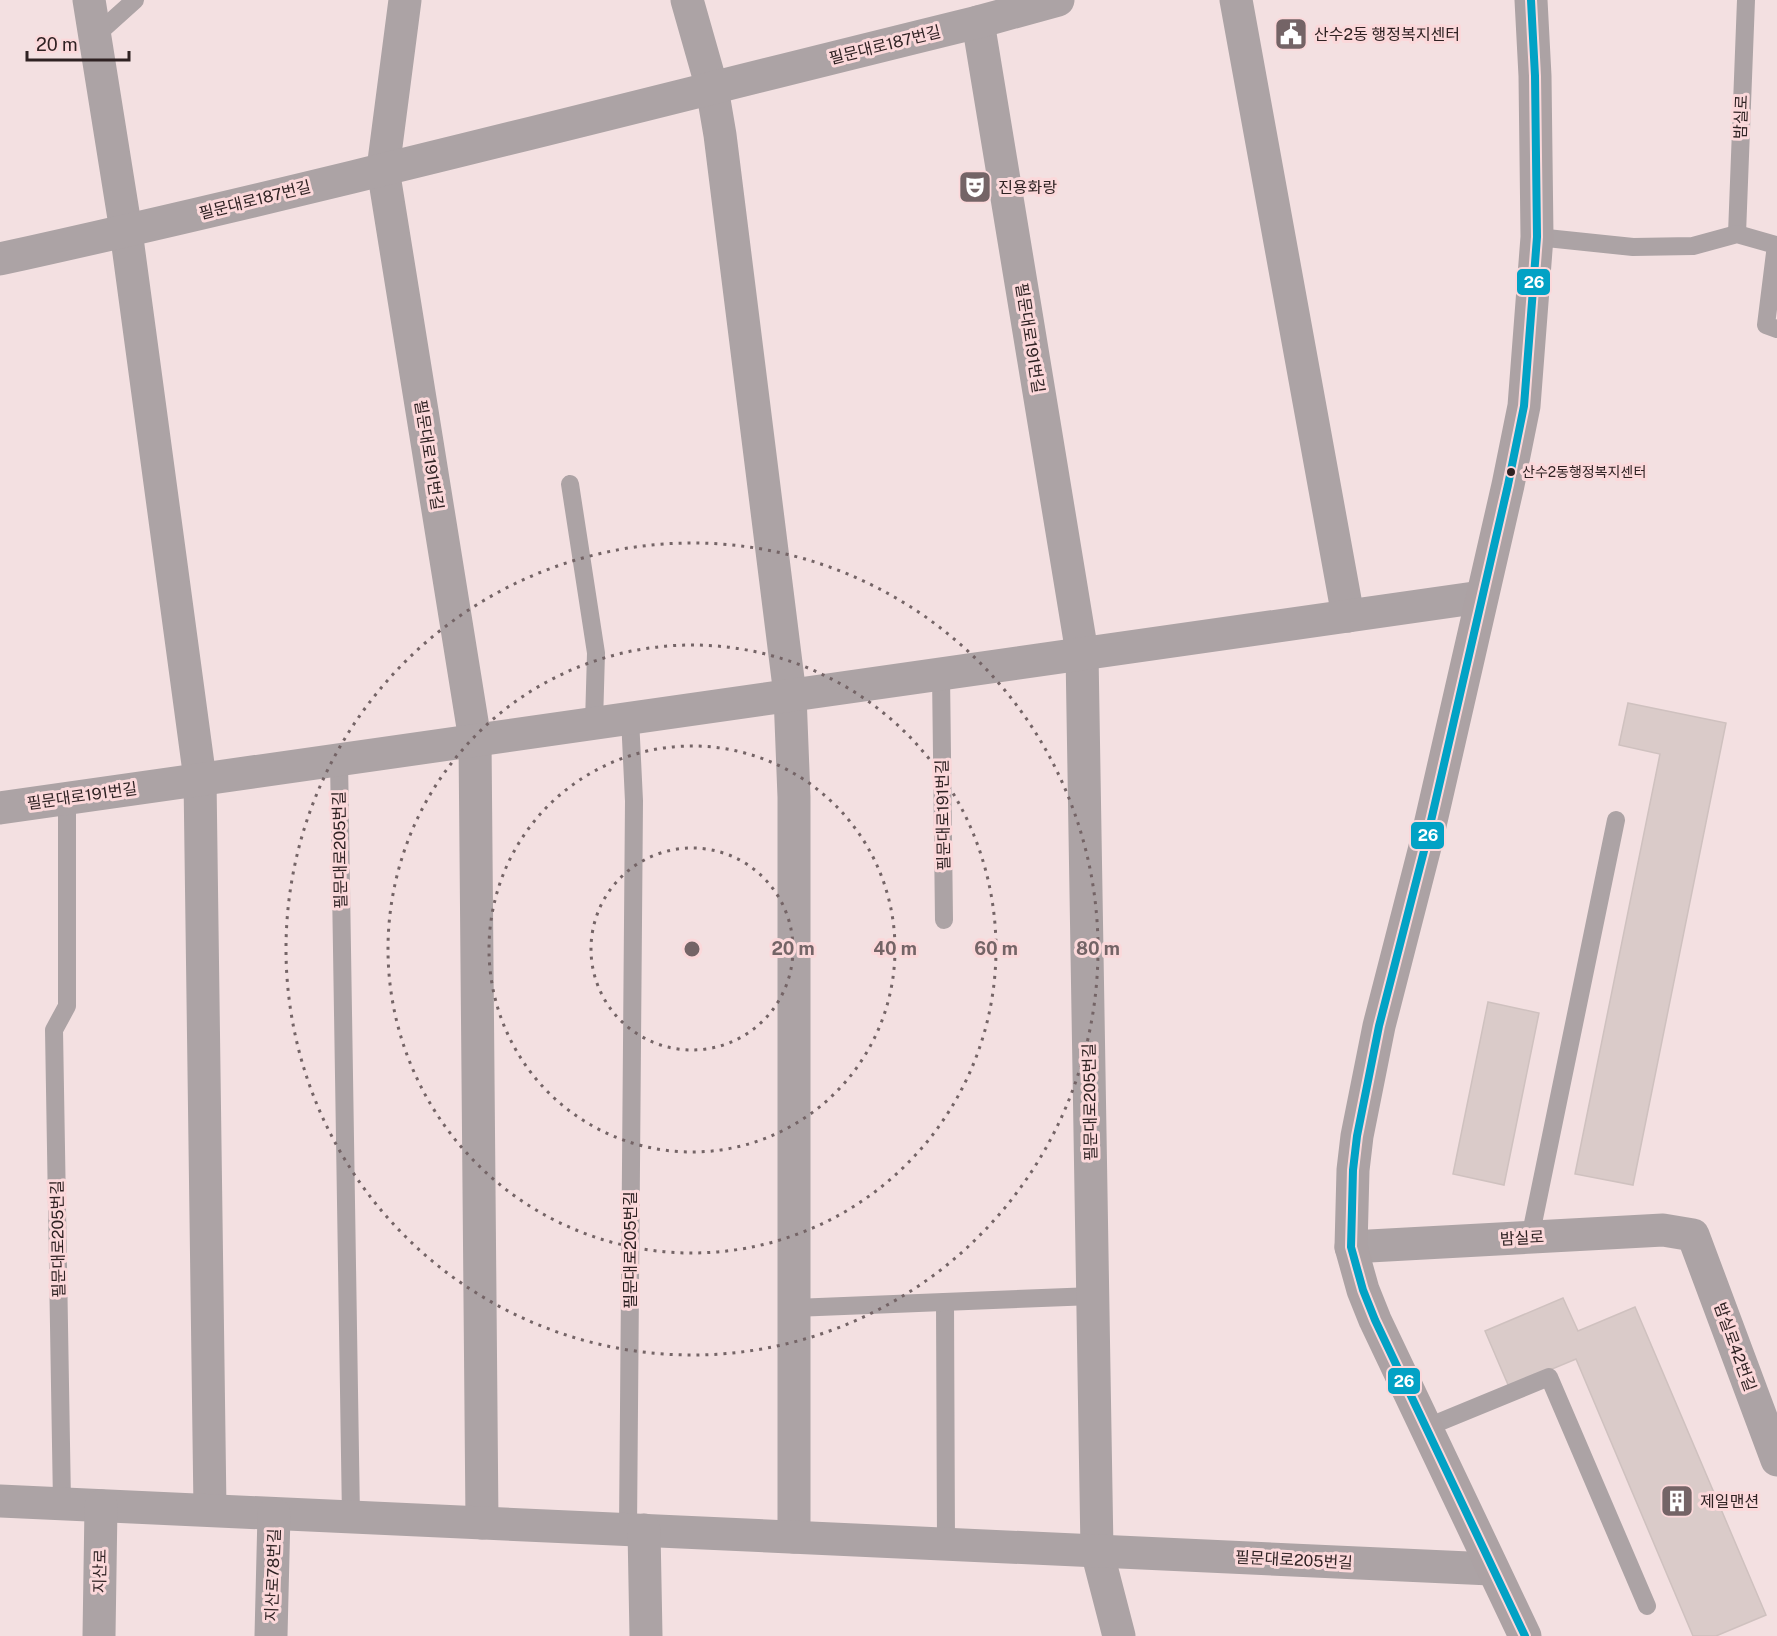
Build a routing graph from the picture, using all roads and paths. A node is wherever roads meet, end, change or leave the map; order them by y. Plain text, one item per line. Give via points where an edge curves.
1 (89, 0) edge
2 (135, 0) edge
3 (405, 0) edge
4 (687, 0) edge
5 (1058, 0) edge
6 (1236, 0) edge
7 (1531, 0) edge
8 (1746, 0) edge
9 (978, 22) junction
10 (95, 36) junction
11 (712, 88) junction
12 (383, 169) junction
13 (126, 231) junction
14 (1737, 234) junction
15 (1536, 237) junction
16 (0, 259) edge
17 (1777, 329) edge
18 (570, 484) dead end
19 (1481, 597) junction
20 (1348, 616) junction
21 (1083, 653) junction
22 (942, 674) junction
23 (790, 695) junction
24 (630, 718) junction
25 (594, 723) junction
26 (474, 740) junction
27 (339, 760) junction
28 (200, 779) junction
29 (67, 799) junction
30 (0, 808) edge
31 (1617, 820) dead end
32 (944, 920) dead end
33 (1693, 1235) joint
34 (1530, 1238) junction
35 (1351, 1247) junction
36 (1093, 1296) junction
37 (945, 1302) junction
38 (794, 1308) junction
39 (1425, 1428) junction
40 (1777, 1460) edge
41 (0, 1501) edge
42 (62, 1503) junction
43 (101, 1506) junction
44 (210, 1510) junction
45 (274, 1514) junction
46 (351, 1517) junction
47 (482, 1522) junction
48 (636, 1530) junction
49 (794, 1537) junction
50 (946, 1544) junction
51 (1097, 1551) junction
52 (1491, 1569) junction
53 (1647, 1606) dead end
54 (99, 1636) edge
55 (271, 1636) edge
56 (646, 1636) edge
57 (1119, 1636) edge
58 (1525, 1636) edge

1 - 10 street
2 - 10 lane
3 - 12 street
4 - 11 street
5 - 9 street, 필문대로187번길
6 - 20 street
7 - 15 main road
8 - 14 lane, 밤실로
9 - 11 street, 필문대로187번길
9 - 21 street, 필문대로191번길
10 - 13 street
11 - 12 street, 필문대로187번길
11 - 23 street
12 - 13 street, 필문대로187번길
12 - 26 street, 필문대로191번길
13 - 16 street, 필문대로187번길
13 - 28 street
14 - 15 lane via 1693,246 1633,248
14 - 17 lane via 1776,245 1766,325
15 - 19 main road via 1524,406
18 - 25 lane via 596,653
19 - 20 street, 필문대로191번길
19 - 35 main road via 1425,847 1379,1026 1357,1136
20 - 21 street, 필문대로191번길
21 - 22 street, 필문대로191번길
21 - 36 street, 필문대로205번길
22 - 23 street, 필문대로191번길
22 - 32 lane, 필문대로191번길
23 - 24 street, 필문대로191번길
23 - 38 street via 794,798
24 - 25 street, 필문대로191번길
24 - 48 lane, 필문대로205번길 via 634,801
25 - 26 street, 필문대로191번길
26 - 27 street, 필문대로191번길
26 - 47 street
27 - 28 street, 필문대로191번길
27 - 46 lane, 필문대로205번길
28 - 29 street, 필문대로191번길
28 - 44 street
29 - 30 street, 필문대로191번길
29 - 42 lane, 필문대로205번길 via 67,1006 54,1030
31 - 34 lane
33 - 34 street, 밤실로 via 1663,1230
33 - 40 street, 밤실로42번길
34 - 35 street, 밤실로
35 - 39 main road via 1363,1290
36 - 37 lane
36 - 51 street, 필문대로205번길
37 - 38 lane
37 - 50 lane
38 - 49 street
39 - 52 main road
39 - 53 lane via 1550,1377
41 - 42 street, 필문대로205번길
42 - 43 street, 필문대로205번길
43 - 44 street, 필문대로205번길
43 - 54 street, 지산로
44 - 45 street, 필문대로205번길
45 - 46 street, 필문대로205번길
45 - 55 street, 지산로78번길
46 - 47 street, 필문대로205번길
47 - 48 street, 필문대로205번길
48 - 49 street, 필문대로205번길
48 - 56 street
49 - 50 street, 필문대로205번길
50 - 51 street, 필문대로205번길
51 - 52 street, 필문대로205번길
51 - 57 street
52 - 58 main road

